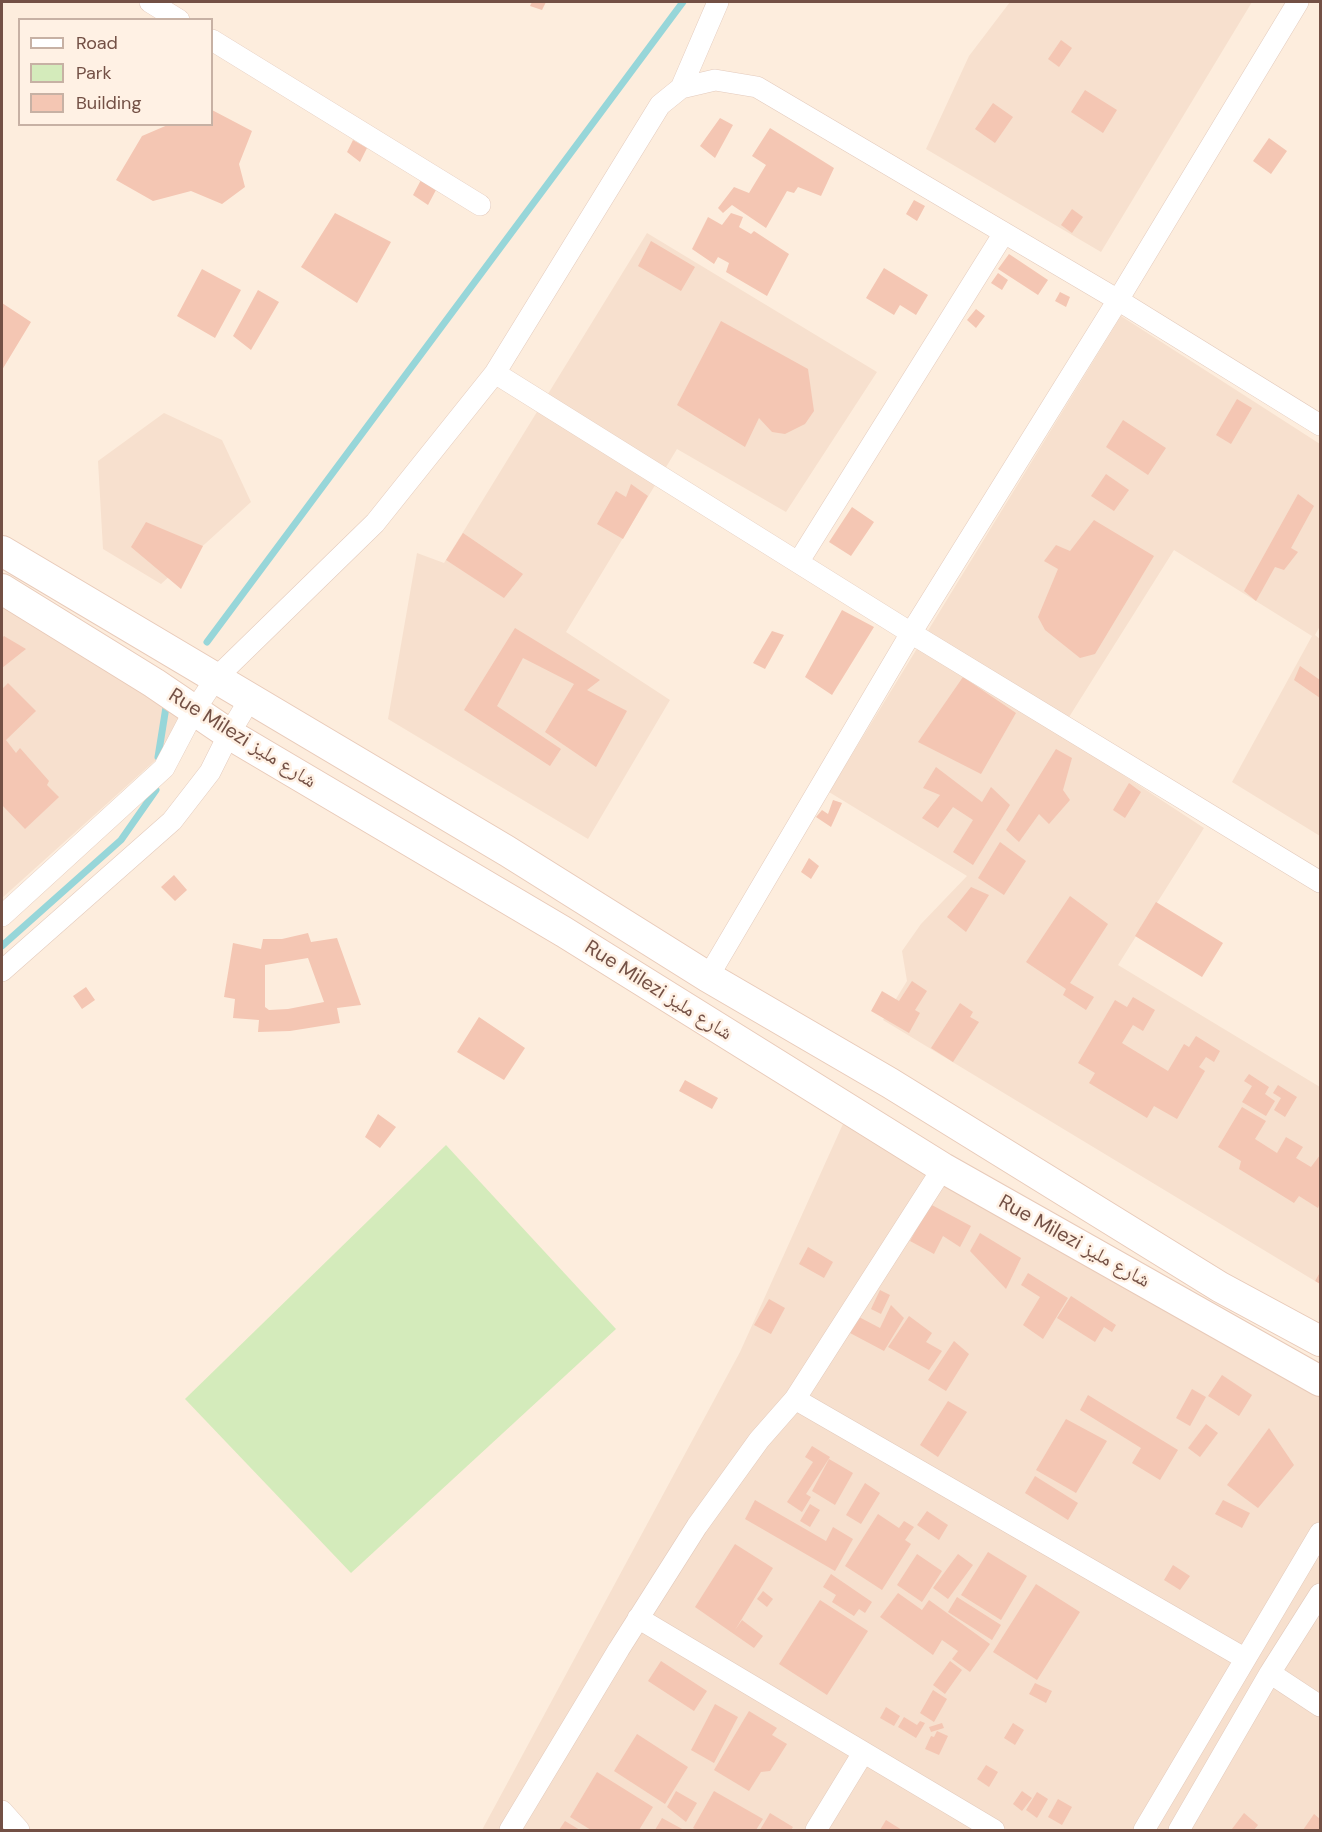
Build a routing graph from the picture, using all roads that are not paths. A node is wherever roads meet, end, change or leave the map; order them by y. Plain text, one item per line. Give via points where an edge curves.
1 (150, 2) edge
2 (718, 2) edge
3 (1298, 2) edge
4 (176, 18) edge
5 (213, 41) edge
6 (681, 88) junction
7 (480, 205) dead end
8 (1004, 233) junction
9 (1118, 300) junction
10 (495, 374) junction
11 (1320, 425) edge
12 (2, 551) edge
13 (799, 561) junction
14 (2, 589) edge
15 (911, 633) junction
16 (216, 678) junction
17 (250, 699) junction
18 (194, 711) junction
19 (229, 734) junction
20 (1320, 882) edge
21 (2, 916) edge
22 (2, 971) edge
23 (708, 976) junction
24 (943, 1168) junction
25 (1320, 1341) edge
26 (1320, 1382) edge
27 (795, 1399) junction
28 (1320, 1533) edge
29 (1320, 1594) edge
30 (638, 1618) junction
31 (1244, 1658) junction
32 (1270, 1673) junction
33 (1320, 1706) edge
34 (863, 1753) junction
35 (2, 1811) edge
36 (19, 1830) edge
37 (510, 1830) edge
38 (816, 1830) edge
39 (994, 1830) edge
40 (1144, 1830) edge
41 (1179, 1830) edge

1 - 4 street
2 - 6 street
3 - 9 street
5 - 7 street
6 - 8 street via 715,80 757,87
6 - 10 street via 660,105
8 - 9 street
8 - 13 street
9 - 11 street
9 - 15 street
10 - 13 street
10 - 16 street via 375,523
12 - 16 street, Rue Milezi شارع مليز
13 - 15 street
14 - 18 street, Rue Milezi شارع مليز
15 - 20 street
15 - 23 street
16 - 17 street, Rue Milezi شارع مليز
16 - 18 street
17 - 19 street
17 - 23 street, Rue Milezi شارع مليز
18 - 19 street, Rue Milezi شارع مليز
18 - 21 street via 165,768
19 - 22 street via 210,772 172,820
19 - 24 street, Rue Milezi شارع مليز via 564,932
23 - 25 street, Rue Milezi شارع مليز via 890,1083 1220,1287
24 - 26 street, Rue Milezi شارع مليز
24 - 27 street
27 - 30 street via 738,1469
27 - 31 street
28 - 31 street
29 - 32 street
30 - 34 street
30 - 37 street
31 - 40 street
32 - 33 street
32 - 41 street
34 - 38 street
34 - 39 street
35 - 36 street

